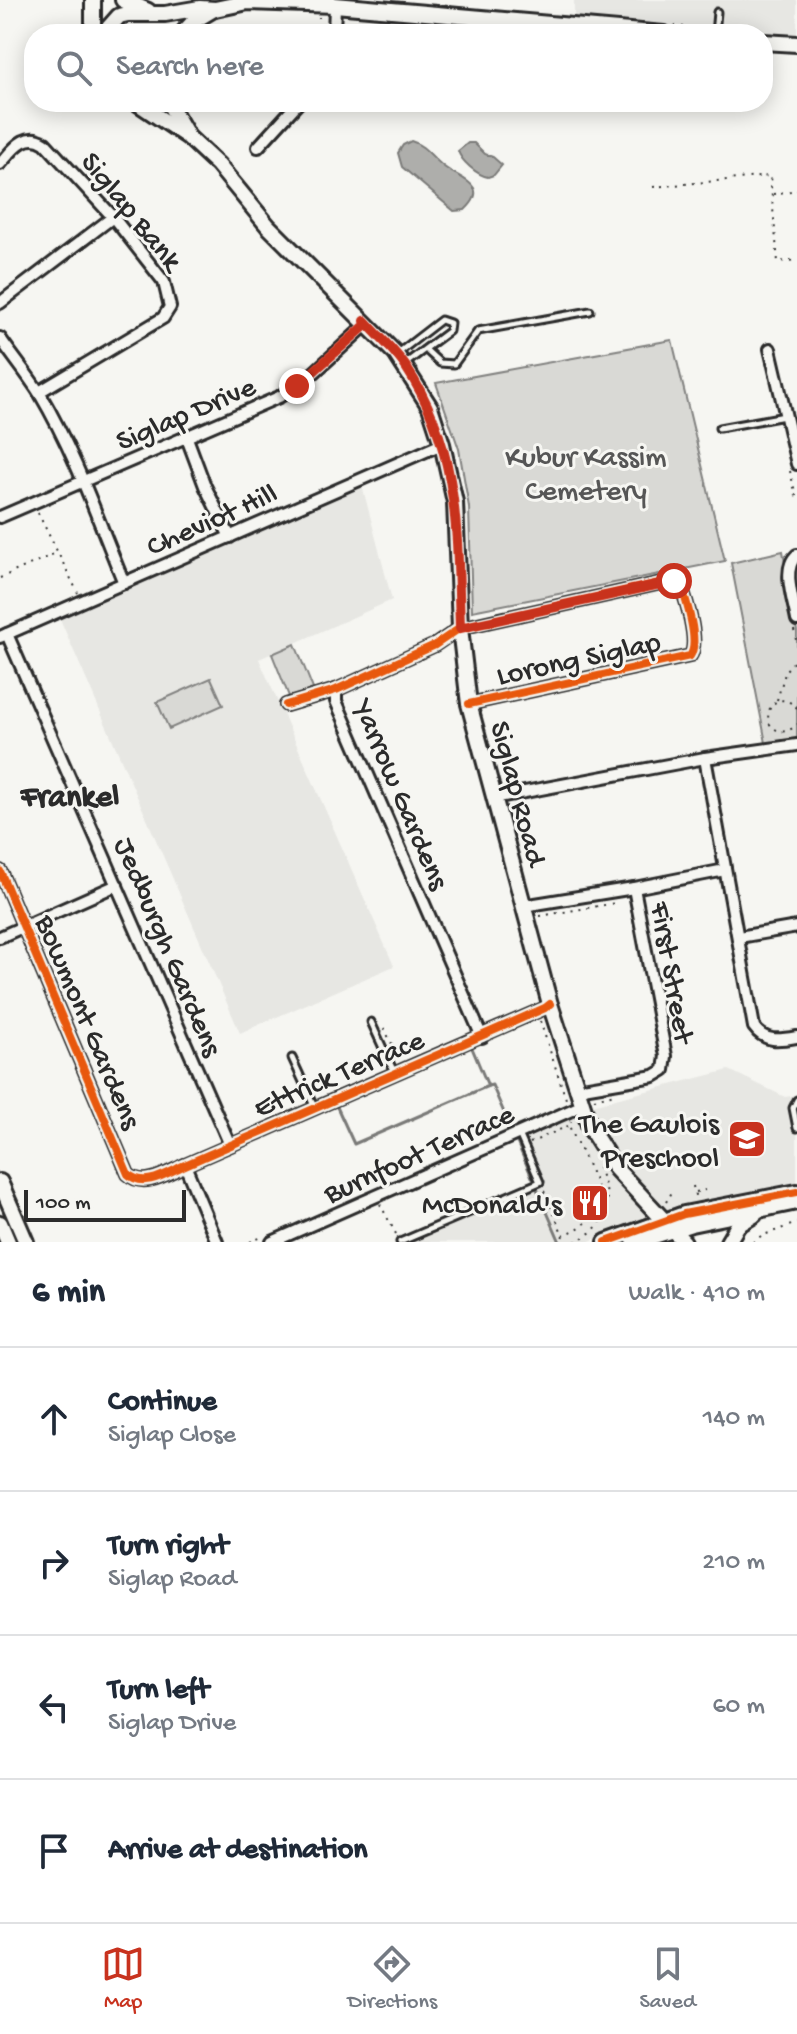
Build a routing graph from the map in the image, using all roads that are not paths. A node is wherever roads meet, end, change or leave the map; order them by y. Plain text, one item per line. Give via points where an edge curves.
1 (93, 0) edge
2 (123, 0) edge
3 (247, 1) edge
4 (291, 1) edge
5 (404, 6) edge
6 (335, 11) junction
7 (717, 12) dead end
8 (154, 14) junction
9 (191, 16) junction
10 (93, 24) edge
11 (112, 24) edge
12 (187, 24) edge
13 (334, 24) edge
14 (571, 24) edge
15 (716, 24) edge
16 (773, 43) edge
17 (797, 44) edge
18 (151, 112) edge
19 (174, 112) edge
20 (290, 112) edge
21 (188, 137) junction
22 (258, 147) dead end
23 (0, 164) edge
24 (113, 217) junction
25 (0, 303) edge
26 (590, 311) dead end
27 (365, 321) junction
28 (0, 338) edge
29 (770, 349) dead end
30 (426, 350) junction
31 (400, 359) junction
32 (39, 392) junction
33 (786, 416) junction
34 (719, 428) dead end
35 (187, 438) junction
36 (442, 444) junction
37 (797, 464) edge
38 (83, 482) junction
39 (0, 517) edge
40 (230, 537) junction
41 (797, 555) edge
42 (124, 583) junction
43 (797, 620) edge
44 (457, 631) junction
45 (4, 635) edge
46 (694, 652) joint
47 (336, 690) junction
48 (469, 704) junction
49 (286, 705) dead end
50 (797, 745) edge
51 (705, 758) junction
52 (493, 798) junction
53 (725, 870) junction
54 (0, 871) edge
55 (117, 885) junction
56 (634, 888) junction
57 (523, 906) junction
58 (25, 926) junction
59 (797, 927) edge
60 (0, 937) edge
61 (739, 937) junction
62 (550, 1004) junction
63 (371, 1022) dead end
64 (482, 1037) junction
65 (797, 1037) edge
66 (292, 1058) dead end
67 (395, 1074) junction
68 (582, 1089) junction
69 (797, 1100) edge
70 (589, 1107) junction
71 (315, 1108) junction
72 (797, 1128) edge
73 (519, 1134) junction
74 (230, 1145) junction
75 (185, 1165) junction
76 (0, 1182) edge
77 (143, 1182) joint
78 (797, 1192) edge
79 (797, 1202) edge
80 (765, 1209) junction
81 (0, 1223) edge
82 (668, 1225) junction
83 (23, 1241) edge
84 (8, 1242) edge
85 (217, 1242) edge
86 (272, 1242) edge
87 (400, 1242) edge
88 (606, 1242) edge
89 (635, 1242) edge
90 (684, 1242) edge
91 (728, 1242) edge

1 - 10 main road
2 - 8 main road
3 - 4 main road
3 - 9 main road
4 - 6 main road
5 - 6 main road
5 - 14 main road
6 - 13 street
7 - 15 lane
8 - 9 main road
8 - 11 main road via 119,16
9 - 12 main road
16 - 17 main road
18 - 21 main road, Siglap Road
19 - 21 main road
20 - 22 street
21 - 27 main road, Siglap Road via 268,226
23 - 24 street, Siglap Bank via 25,139 42,140
24 - 25 street
24 - 32 street, Siglap Bank via 164,282 168,313
26 - 30 lane via 478,331 454,364 440,363
27 - 31 main road, Siglap Road
27 - 35 street, Siglap Drive via 288,392
28 - 32 street
29 - 33 street
30 - 31 lane
30 - 31 lane via 449,331 448,321 441,320
31 - 36 main road, Siglap Road via 430,407
32 - 38 street
33 - 34 lane
33 - 37 street
35 - 38 street, Siglap Drive
35 - 40 street
36 - 40 street, Cheviot Hill
36 - 44 main road, Siglap Road via 455,502
38 - 39 street, Siglap Drive
38 - 42 street
40 - 42 street, Cheviot Hill
41 - 43 street via 788,571
42 - 45 street, Cheviot Hill
44 - 46 street, Yarrow Gardens via 677,581
44 - 47 street, Yarrow Gardens
44 - 48 main road, Siglap Road
45 - 55 street, Jedburgh Gardens
46 - 48 street, Lorong Siglap via 685,659
47 - 49 street
47 - 64 street, Yarrow Gardens via 336,701
48 - 52 main road, Siglap Road
50 - 51 street
51 - 52 street
51 - 53 street
52 - 57 main road, Siglap Road
53 - 56 street
53 - 61 street
54 - 58 street, Bowmont Gardens
55 - 58 street
55 - 74 street, Jedburgh Gardens
56 - 57 street
56 - 68 street, First Street via 666,1056 664,1070
57 - 62 main road, Siglap Road
58 - 60 street
58 - 77 street, Bowmont Gardens via 128,1174
59 - 61 street
61 - 65 street via 754,1027 771,1040
62 - 64 street, Ettrick Terrace
62 - 68 main road, Siglap Road
63 - 67 lane, Ettrick Terrace
64 - 67 street, Ettrick Terrace
66 - 71 lane, Ettrick Terrace
67 - 71 street, Ettrick Terrace
68 - 70 main road, Siglap Road
69 - 72 lane
70 - 73 street, Burnfoot Terrace
70 - 82 main road, Siglap Road via 590,1128 616,1169
71 - 74 street, Ettrick Terrace
73 - 86 street, Burnfoot Terrace
73 - 87 lane via 540,1182
74 - 75 street, Ettrick Terrace
75 - 77 street, Ettrick Terrace
75 - 85 street
76 - 83 main road
78 - 82 main road via 684,1214
79 - 80 main road
80 - 82 main road
80 - 91 main road via 738,1225
81 - 84 main road
82 - 88 main road
82 - 89 main road
82 - 90 main road, Siglap Road

